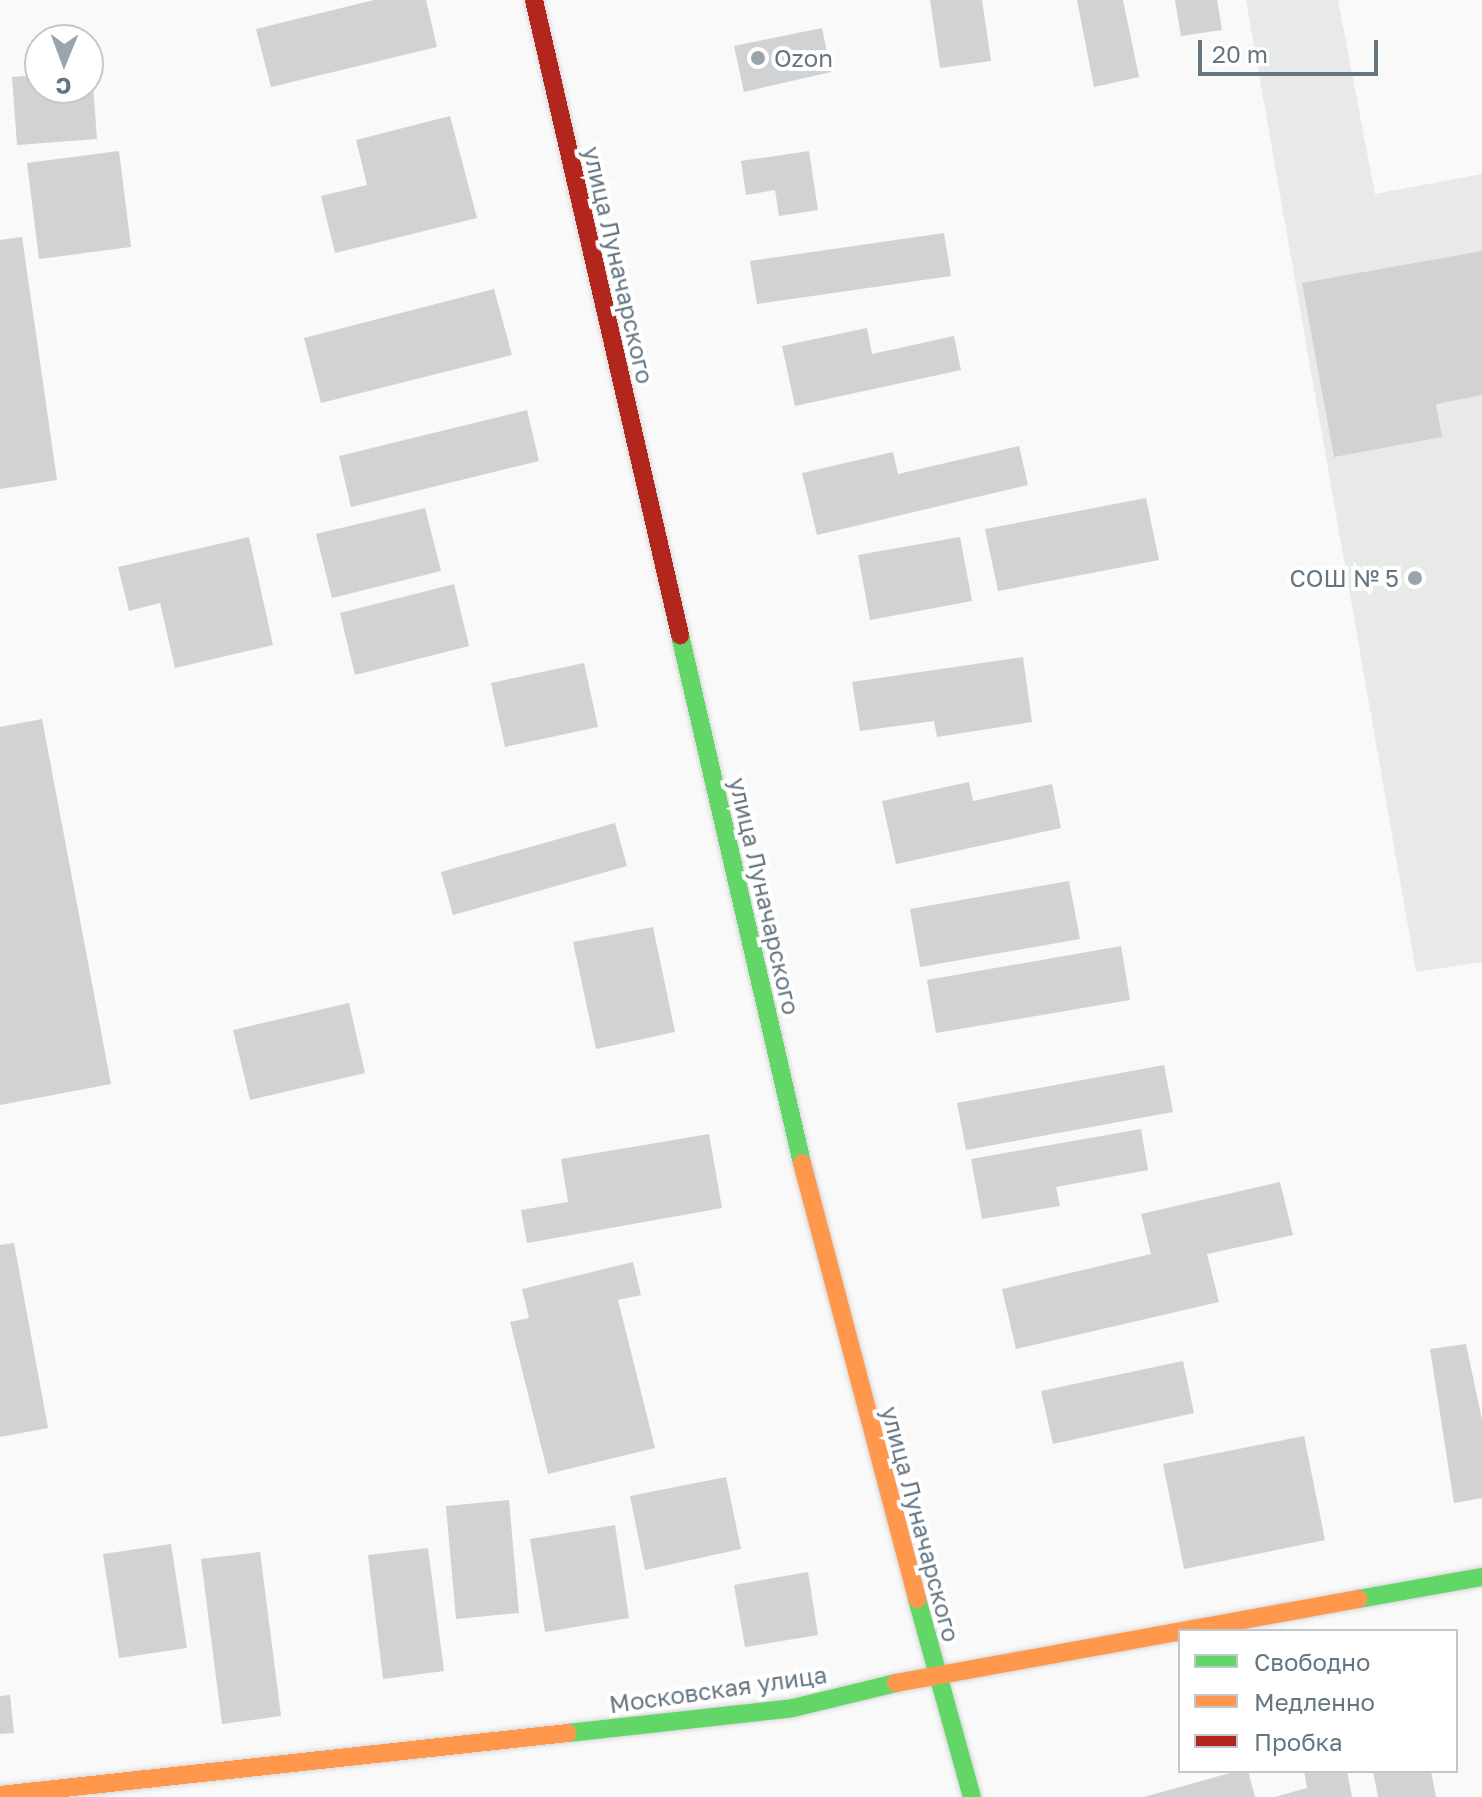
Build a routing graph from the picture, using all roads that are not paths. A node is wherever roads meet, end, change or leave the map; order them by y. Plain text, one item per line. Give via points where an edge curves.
1 (534, 0) edge
2 (1482, 1577) edge
3 (1187, 1629) edge
4 (1178, 1631) edge
5 (937, 1673) junction
6 (0, 1795) edge
7 (972, 1797) edge

1 - 5 street, улица Луначарского via 831,1289
2 - 3 street, Московская улица
4 - 5 street, Московская улица
5 - 6 street, Московская улица via 793,1708
5 - 7 street, улица Луначарского

